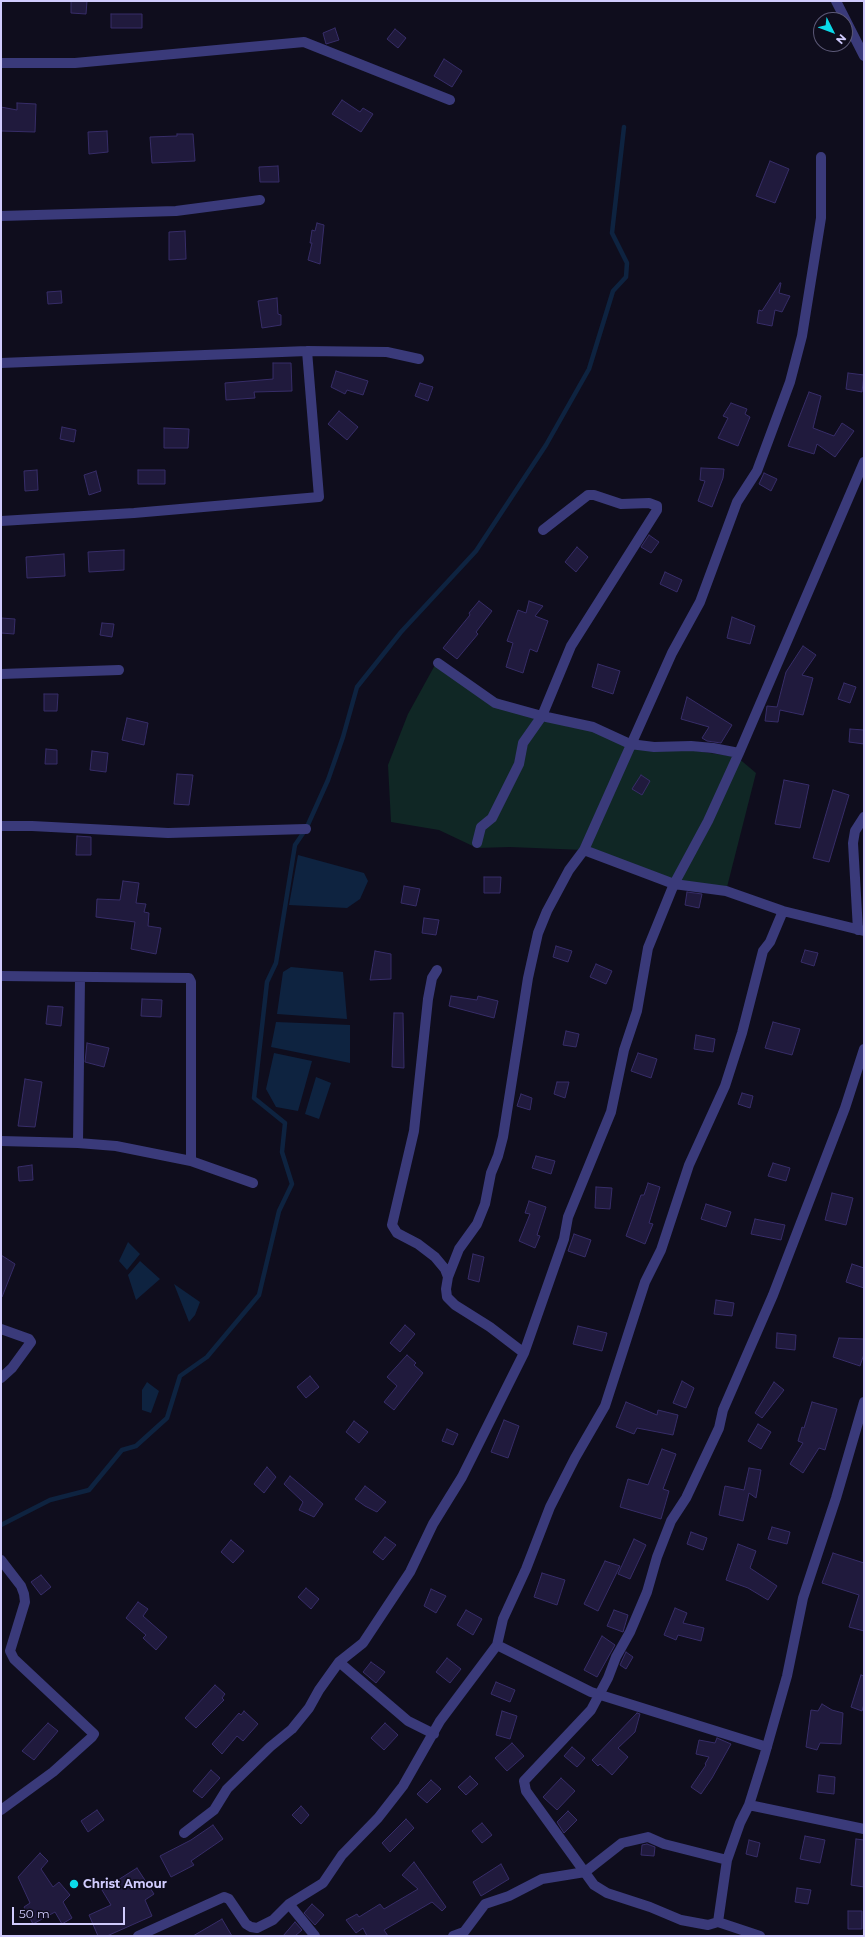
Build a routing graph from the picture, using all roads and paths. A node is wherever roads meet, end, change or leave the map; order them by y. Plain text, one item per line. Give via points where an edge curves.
1 (836, 1) edge
2 (864, 56) edge
3 (1, 63) edge
4 (450, 100) dead end
5 (820, 157) dead end
6 (260, 200) dead end
7 (1, 216) edge
8 (307, 351) junction
9 (419, 359) dead end
10 (1, 363) edge
11 (864, 462) edge
12 (1, 521) edge
13 (543, 530) dead end
14 (438, 663) dead end
15 (119, 670) dead end
16 (1, 674) edge
17 (542, 716) junction
18 (630, 744) junction
19 (739, 753) junction
20 (864, 817) edge
21 (1, 826) edge
22 (306, 829) dead end
23 (477, 843) dead end
24 (584, 850) junction
25 (674, 884) junction
26 (783, 911) junction
27 (861, 930) edge
28 (436, 970) dead end
29 (1, 976) edge
30 (80, 978) junction
31 (864, 1049) edge
32 (1, 1141) edge
33 (78, 1143) junction
34 (191, 1161) junction
35 (253, 1183) dead end
36 (448, 1277) junction
37 (1, 1329) edge
38 (524, 1353) junction
39 (1, 1378) edge
40 (864, 1402) edge
41 (1, 1560) edge
42 (497, 1645) junction
43 (339, 1662) junction
44 (600, 1694) junction
45 (434, 1734) junction
46 (767, 1747) junction
47 (749, 1805) junction
48 (1, 1810) edge
49 (864, 1830) edge
50 (184, 1833) dead end
51 (728, 1860) junction
52 (585, 1872) junction
53 (289, 1904) junction
54 (718, 1922) junction
55 (142, 1935) edge
56 (315, 1936) edge
57 (453, 1936) edge
58 (760, 1936) edge

1 - 2 street
3 - 4 street via 75,63 304,42
5 - 18 street via 821,218 802,336 790,382 757,471 737,502 700,602 672,654
6 - 7 street via 176,211
8 - 9 street via 387,352
8 - 10 street
8 - 12 street via 319,497 134,513
11 - 19 street
13 - 17 street via 588,495 621,504 649,503 656,506 657,510 571,646
14 - 17 street via 495,703
15 - 16 street
17 - 18 street via 593,727
17 - 23 street via 523,743 519,764 492,818 481,827
18 - 19 street via 654,747 691,746
18 - 24 street
19 - 25 street via 708,821
20 - 27 street via 855,831 853,843
21 - 22 street via 168,833
24 - 25 street
24 - 36 street via 569,870 538,933 528,978 503,1137 490,1173 485,1204
25 - 26 street via 726,891
25 - 38 street via 648,948 637,1012 624,1050 610,1112 568,1217 564,1239
26 - 27 street
26 - 42 street via 770,942 763,951 742,1033 725,1086 684,1178 605,1406 574,1458 550,1507 526,1570 503,1619
28 - 36 street via 427,1006 414,1131 392,1225 397,1233 435,1257
29 - 30 street
30 - 33 street
30 - 34 street via 186,977 190,980
31 - 44 street via 845,1108 772,1295 723,1410 719,1428 686,1498 671,1521 638,1615
32 - 33 street
33 - 34 street via 116,1146
34 - 35 street
36 - 38 street via 447,1297 454,1305 490,1326
37 - 39 street via 31,1342 12,1368
38 - 43 street via 462,1477 433,1524 410,1572 364,1643
40 - 46 street via 803,1598 787,1676
41 - 48 street via 24,1594 25,1602 10,1651 14,1659 94,1734 53,1772
42 - 44 street via 591,1692
42 - 45 street via 440,1721
43 - 45 street via 408,1721
43 - 50 street via 292,1729 227,1789 214,1810
44 - 46 street
44 - 52 street via 591,1710 527,1776 524,1785
45 - 53 street via 403,1786 378,1818 342,1855 323,1883
46 - 47 street
47 - 49 street
47 - 51 street
51 - 52 street via 664,1844 648,1837 622,1843
51 - 54 street
52 - 54 street via 594,1885 607,1893 680,1920 708,1925
52 - 57 street via 542,1879 485,1904 464,1932
53 - 55 street via 273,1920 257,1928 246,1924 229,1899 224,1897
53 - 56 street
54 - 58 street

